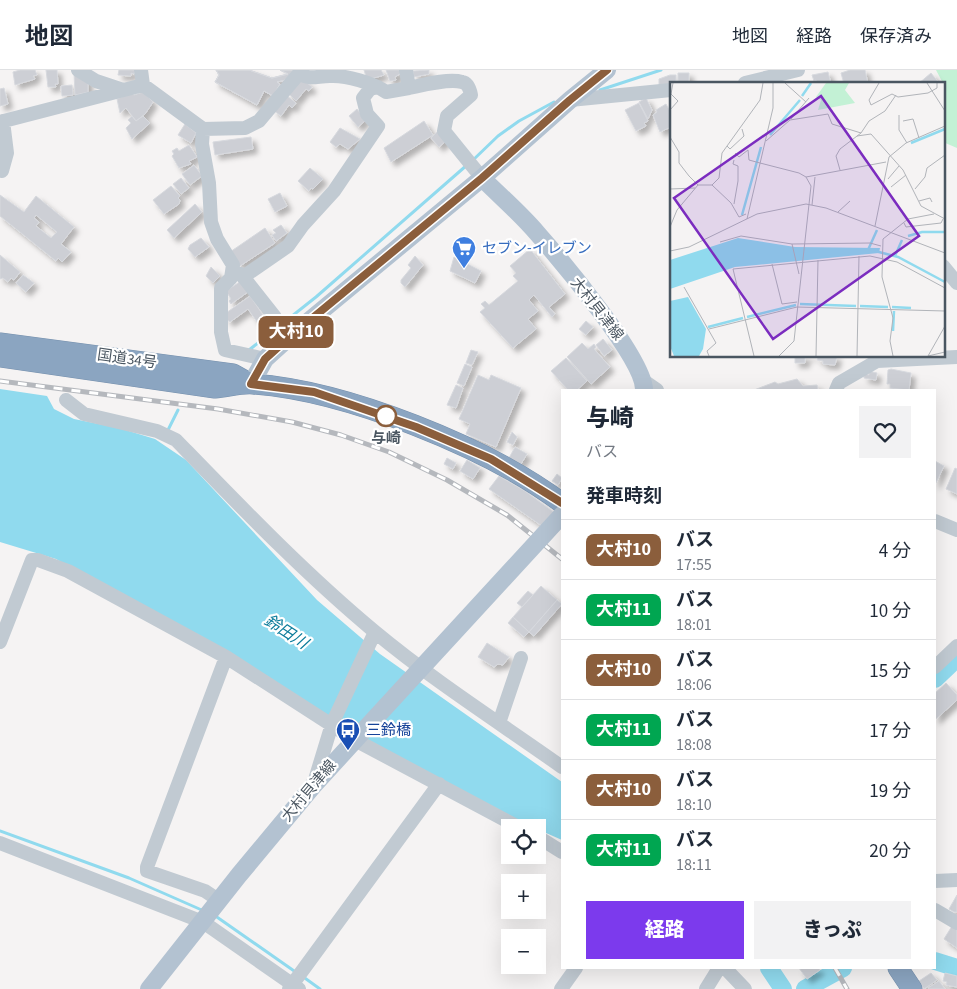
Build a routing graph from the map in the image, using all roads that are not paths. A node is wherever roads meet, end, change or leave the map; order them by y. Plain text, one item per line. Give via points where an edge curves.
1 (78, 70) edge
2 (141, 70) edge
3 (406, 70) edge
4 (607, 70) edge
5 (798, 70) edge
6 (301, 72) edge
7 (752, 82) edge
8 (143, 85) junction
9 (378, 87) junction
10 (409, 88) junction
11 (123, 90) junction
12 (670, 90) edge
13 (570, 100) junction
14 (2, 122) edge
15 (203, 129) junction
16 (473, 168) junction
17 (2, 171) dead end
18 (944, 267) edge
19 (238, 274) junction
20 (957, 282) edge
21 (275, 317) dead end
22 (0, 343) edge
23 (0, 357) edge
24 (957, 357) edge
25 (259, 358) junction
26 (937, 358) edge
27 (944, 358) edge
28 (251, 384) junction
29 (648, 387) edge
30 (836, 389) edge
31 (66, 400) dead end
32 (561, 501) edge
33 (561, 516) edge
34 (936, 521) edge
35 (957, 530) edge
36 (373, 637) junction
37 (0, 642) edge
38 (957, 646) edge
39 (226, 657) junction
40 (521, 658) dead end
41 (936, 666) edge
42 (333, 721) junction
43 (500, 723) junction
44 (355, 740) junction
45 (561, 766) edge
46 (439, 784) junction
47 (313, 786) junction
48 (503, 819) edge
49 (546, 842) edge
50 (0, 843) edge
51 (561, 851) edge
52 (957, 880) edge
53 (936, 881) edge
54 (936, 911) edge
55 (211, 912) junction
56 (957, 923) edge
57 (575, 969) edge
58 (718, 969) edge
59 (726, 969) edge
60 (899, 969) edge
61 (294, 986) edge
62 (149, 989) edge
63 (561, 989) edge
64 (706, 989) edge
65 (745, 989) edge
66 (912, 989) edge

1 - 11 street via 96,81
2 - 8 street
3 - 10 street
4 - 13 main road
5 - 7 street
6 - 9 street via 312,78 329,76
6 - 15 street via 259,121 245,128
8 - 11 street
8 - 15 street
9 - 10 street via 386,92
9 - 19 street via 370,89 363,98 367,114 378,126 334,191 288,246
10 - 16 street via 447,82 467,85 471,95 447,116 444,131
11 - 14 street
12 - 13 street
13 - 16 main road
14 - 17 street via 7,153
15 - 19 street via 211,222 217,239
16 - 25 main road via 380,261
16 - 29 main road, 大村貝津線 via 536,232 624,343
18 - 20 street
19 - 21 street
19 - 25 street via 221,288 221,332 225,350
22 - 28 highway, 国道34号 via 233,374
23 - 28 highway, 国道34号 via 215,388
24 - 27 street
25 - 28 main road
26 - 30 street via 876,361 839,383
28 - 32 highway, 国道34号 via 314,392 416,427 491,459
31 - 36 street via 84,414 172,437
33 - 44 main road, 大村貝津線, bridge
34 - 35 street
36 - 42 street
36 - 43 street
37 - 39 street via 32,560 38,560 68,571
38 - 41 street
39 - 42 street
39 - 55 street via 146,867 147,871 205,891
40 - 43 street
42 - 44 street
42 - 47 street
43 - 45 street
44 - 46 street
44 - 47 main road, 大村貝津線
46 - 48 street
46 - 61 street
47 - 55 main road, 大村貝津線
49 - 51 street
50 - 55 street
52 - 53 street
54 - 56 street
55 - 61 street
55 - 62 main road, 大村貝津線
57 - 63 street
58 - 64 street
59 - 65 street
60 - 66 highway

